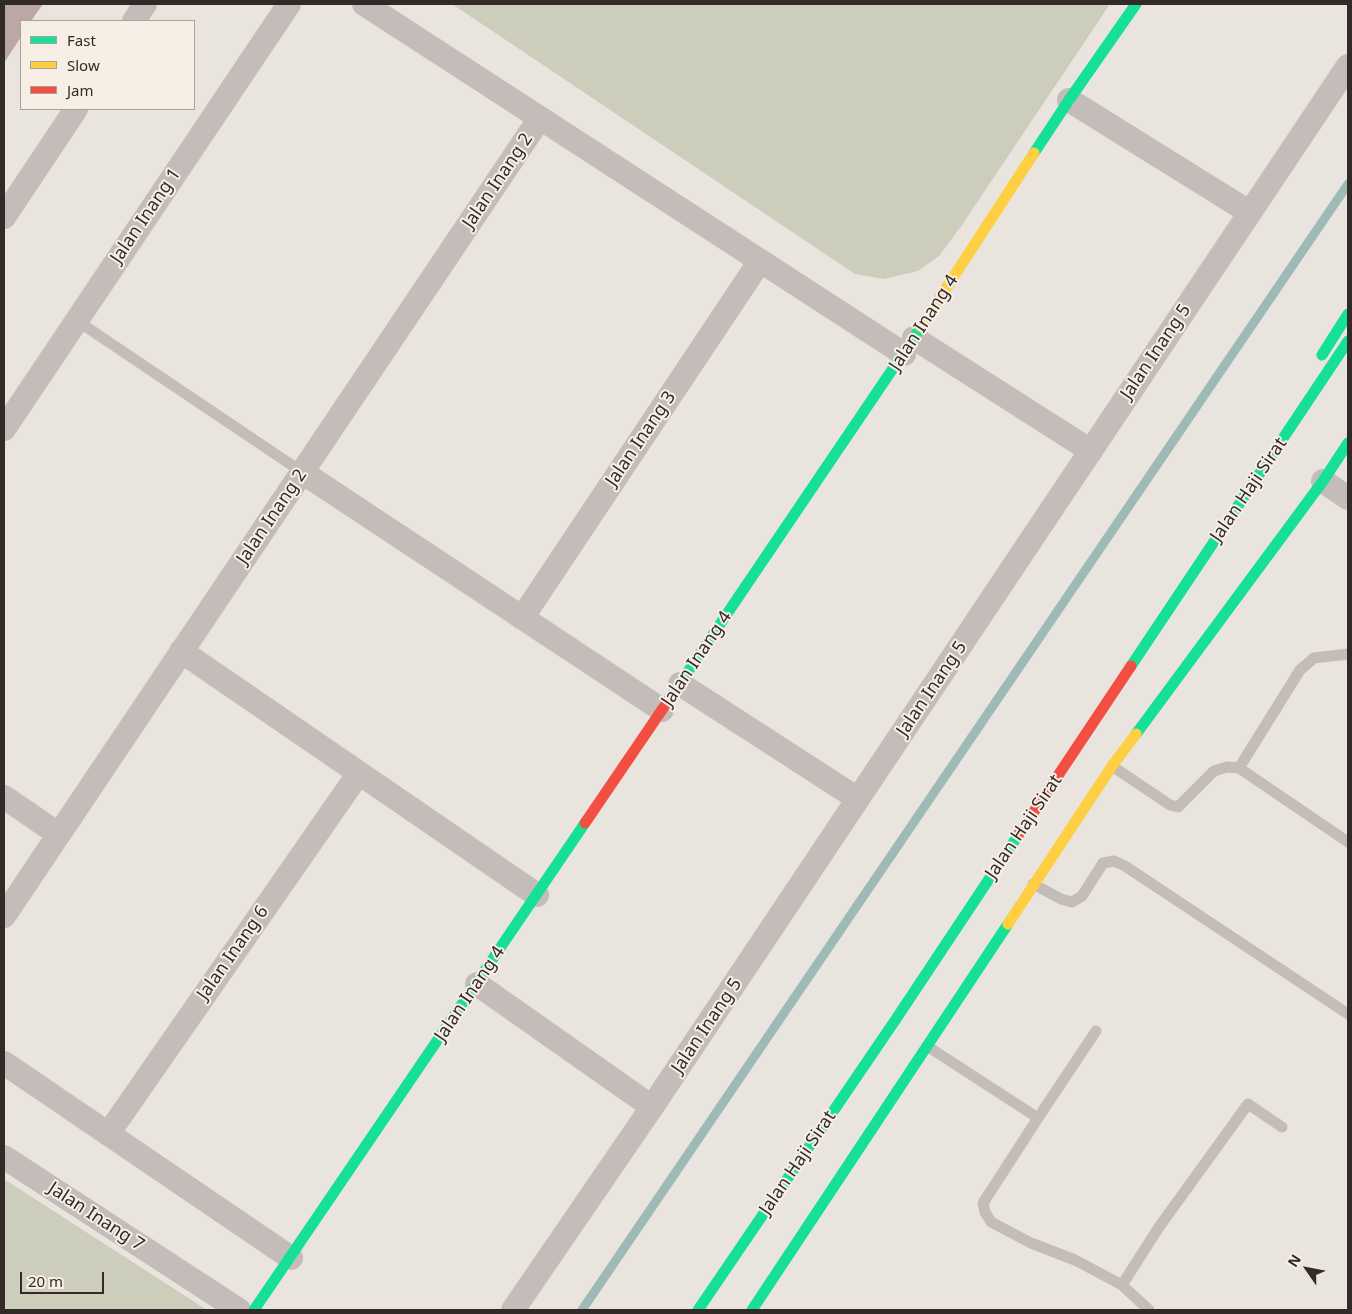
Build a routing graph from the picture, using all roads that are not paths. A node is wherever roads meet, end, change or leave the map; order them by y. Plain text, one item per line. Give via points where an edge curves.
1 (145, 4) edge
2 (289, 4) edge
3 (364, 4) edge
4 (1136, 4) edge
5 (135, 20) edge
6 (1348, 66) edge
7 (1069, 100) junction
8 (75, 110) edge
9 (540, 118) junction
10 (1249, 212) junction
11 (4, 217) edge
12 (760, 261) junction
13 (1348, 314) edge
14 (76, 320) junction
15 (1348, 342) edge
16 (909, 346) junction
17 (1317, 362) dead end
18 (4, 429) edge
19 (1266, 443) dead end
20 (1348, 443) edge
21 (1091, 451) junction
22 (302, 472) junction
23 (1323, 481) junction
24 (1348, 498) edge
25 (1208, 553) junction
26 (522, 618) junction
27 (181, 651) junction
28 (1348, 654) edge
29 (680, 684) junction
30 (662, 710) junction
31 (1112, 766) junction
32 (1239, 768) junction
33 (359, 773) junction
34 (4, 797) edge
35 (858, 799) junction
36 (58, 834) junction
37 (1348, 842) edge
38 (1033, 884) junction
39 (537, 895) junction
40 (4, 916) edge
41 (477, 984) junction
42 (1348, 1014) edge
43 (1096, 1031) dead end
44 (927, 1046) junction
45 (4, 1063) edge
46 (652, 1107) junction
47 (1038, 1118) junction
48 (1282, 1127) dead end
49 (108, 1134) junction
50 (4, 1157) edge
51 (291, 1258) junction
52 (1122, 1285) junction
53 (240, 1310) edge
54 (254, 1310) edge
55 (513, 1310) edge
56 (698, 1310) edge
57 (752, 1310) edge
58 (1149, 1310) edge

1 - 5 street
2 - 14 street, Jalan Inang 1
3 - 9 street
4 - 7 main road, Jalan Inang 4
6 - 10 street, Jalan Inang 5
7 - 10 street
7 - 16 main road, Jalan Inang 4
8 - 11 street
9 - 12 street
9 - 22 street, Jalan Inang 2
10 - 21 street, Jalan Inang 5
12 - 16 street
12 - 26 street, Jalan Inang 3
13 - 17 main road
14 - 18 street, Jalan Inang 1
14 - 22 lane
15 - 25 main road, Jalan Haji Sirat
16 - 21 street
16 - 29 main road, Jalan Inang 4
19 - 25 main road
20 - 23 main road
21 - 35 street, Jalan Inang 5
22 - 26 street
22 - 27 street, Jalan Inang 2
23 - 24 street
23 - 31 main road
25 - 56 main road, Jalan Haji Sirat
26 - 30 street
27 - 33 street
27 - 36 street, Jalan Inang 2
28 - 32 lane via 1314,658 1300,670
29 - 30 main road, Jalan Inang 4
29 - 35 street
30 - 39 main road, Jalan Inang 4
31 - 32 lane via 1170,805 1178,807 1214,771
31 - 38 main road
32 - 37 lane
33 - 39 street
33 - 49 street, Jalan Inang 6
34 - 36 street
35 - 46 street, Jalan Inang 5
36 - 40 street, Jalan Inang 2
38 - 42 lane via 1072,902 1082,896 1103,863 1114,861
38 - 44 main road
39 - 41 main road, Jalan Inang 4
41 - 46 street
41 - 51 main road, Jalan Inang 4
43 - 47 lane
44 - 47 lane
44 - 57 main road
45 - 49 street
46 - 55 street, Jalan Inang 5
47 - 52 lane via 983,1203 985,1212 991,1222
48 - 52 lane via 1248,1104 1159,1227
49 - 51 street
50 - 53 street, Jalan Inang 7
51 - 54 main road, Jalan Inang 4
52 - 58 lane

